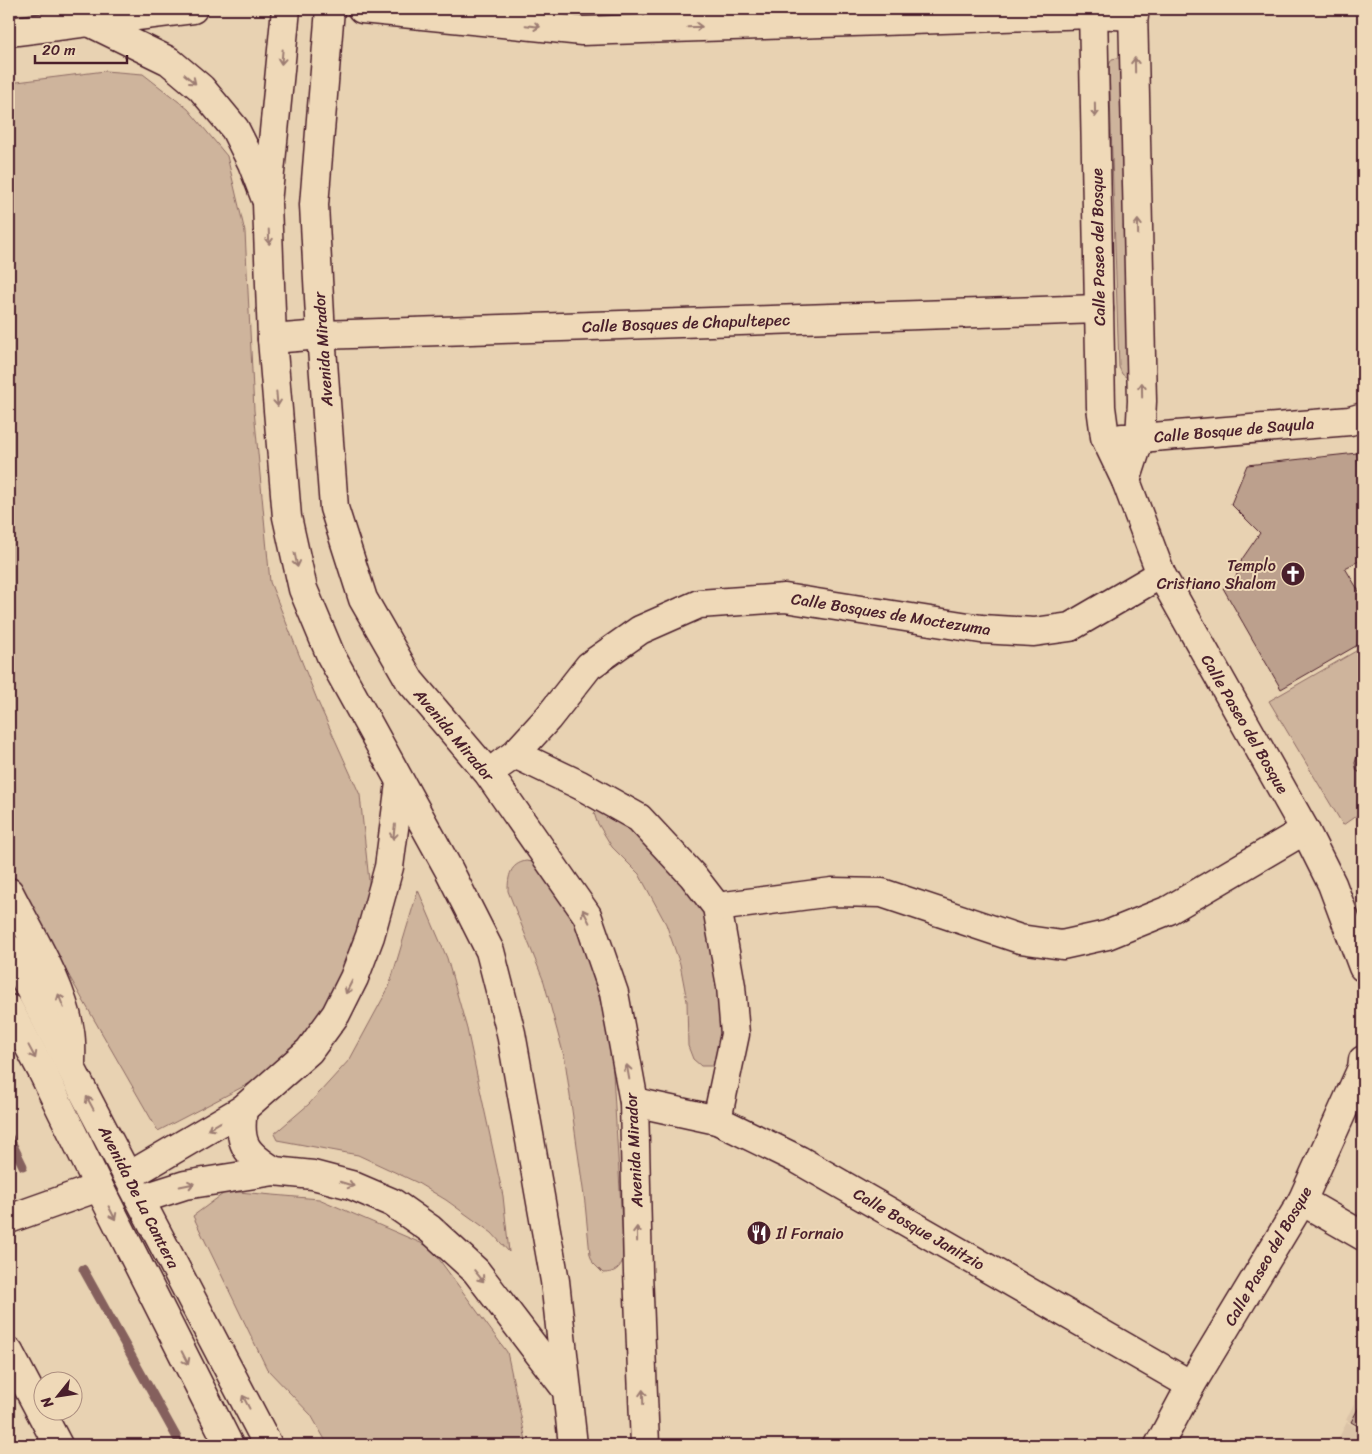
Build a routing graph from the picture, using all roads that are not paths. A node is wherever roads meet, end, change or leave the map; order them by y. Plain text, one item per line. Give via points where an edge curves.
1 (193, 9) edge
2 (286, 9) edge
3 (330, 9) edge
4 (362, 9) edge
5 (1093, 11) edge
6 (1133, 12) edge
7 (96, 15) edge
8 (9, 32) edge
9 (268, 203) junction
10 (1099, 309) junction
11 (321, 335) junction
12 (272, 339) junction
13 (1363, 418) edge
14 (1105, 437) junction
15 (1140, 438) junction
16 (1126, 481) junction
17 (1161, 574) junction
18 (514, 754) junction
19 (488, 773) junction
20 (400, 783) junction
21 (1305, 830) junction
22 (9, 892) edge
23 (717, 907) junction
24 (9, 949) edge
25 (1363, 967) edge
26 (9, 1009) edge
27 (1363, 1060) edge
28 (71, 1066) junction
29 (634, 1102) junction
30 (243, 1109) junction
31 (717, 1120) junction
32 (274, 1171) junction
33 (99, 1188) junction
34 (135, 1188) junction
35 (1302, 1201) junction
36 (9, 1219) edge
37 (1363, 1236) edge
38 (9, 1352) edge
39 (1191, 1386) junction
40 (566, 1389) junction
41 (650, 1443) edge
42 (58, 1445) edge
43 (229, 1445) edge
44 (268, 1445) edge
45 (573, 1445) edge
46 (1159, 1445) edge

1 - 7 street
2 -> 9 street
3 - 11 street, Avenida Mirador via 314,205
4 -> 5 street via 582,31
5 - 6 street
5 -> 10 street, Calle Paseo del Bosque
15 -> 6 street via 1142,401
7 - 8 street
7 -> 9 street via 169,61 201,88 236,129
9 -> 12 street
10 - 11 street, Calle Bosques de Chapultepec
10 - 14 street, Calle Paseo del Bosque via 1101,407
11 - 12 street, Calle Bosques de Chapultepec
11 - 19 street, Avenida Mirador via 334,508 363,599 410,681
12 -> 20 street via 287,517 303,589 331,656
13 - 15 street, Calle Bosque de Sayula
14 - 15 street, Calle Bosque de Sayula
14 - 16 street, Calle Paseo del Bosque
15 - 16 street
16 - 17 street, Calle Paseo del Bosque
17 - 18 street, Calle Bosques de Moctezuma via 1070,627 1034,632 981,629 785,598 700,604 640,630 588,666 548,718
17 - 21 street, Calle Paseo del Bosque
18 - 19 street, Calle Bosques de Moctezuma
18 - 23 street via 639,818
29 -> 19 street, Avenida Mirador via 614,994 587,916
20 -> 30 street via 389,867 370,936 354,978 336,1014 309,1051
20 - 40 street via 490,951 511,1033 555,1281
21 - 23 street via 1169,910 1107,934 1062,945 1020,939 882,893 832,892
21 - 25 street, Calle Paseo del Bosque via 1332,884
28 -> 22 street via 70,1033 63,1005
23 - 31 street via 731,986 735,1034
24 - 28 street, Avenida De La Cantera
26 -> 33 street, Avenida De La Cantera
27 - 35 street, Calle Paseo del Bosque
34 -> 28 street, Avenida De La Cantera
29 - 31 street, Calle Bosque Janitzio
41 -> 29 street, Avenida Mirador via 638,1272
30 - 32 street via 240,1127 243,1142 256,1160
30 -> 34 street
31 - 39 street, Calle Bosque Janitzio via 799,1160
34 -> 32 street via 185,1185
32 -> 40 street via 313,1175 351,1185 393,1203 430,1229 476,1272
33 - 36 street
33 -> 43 street, Avenida De La Cantera
44 -> 34 street, Avenida De La Cantera
35 - 37 street
35 - 39 street, Calle Paseo del Bosque
38 - 42 street
39 - 46 street, Calle Paseo del Bosque
40 - 45 street

